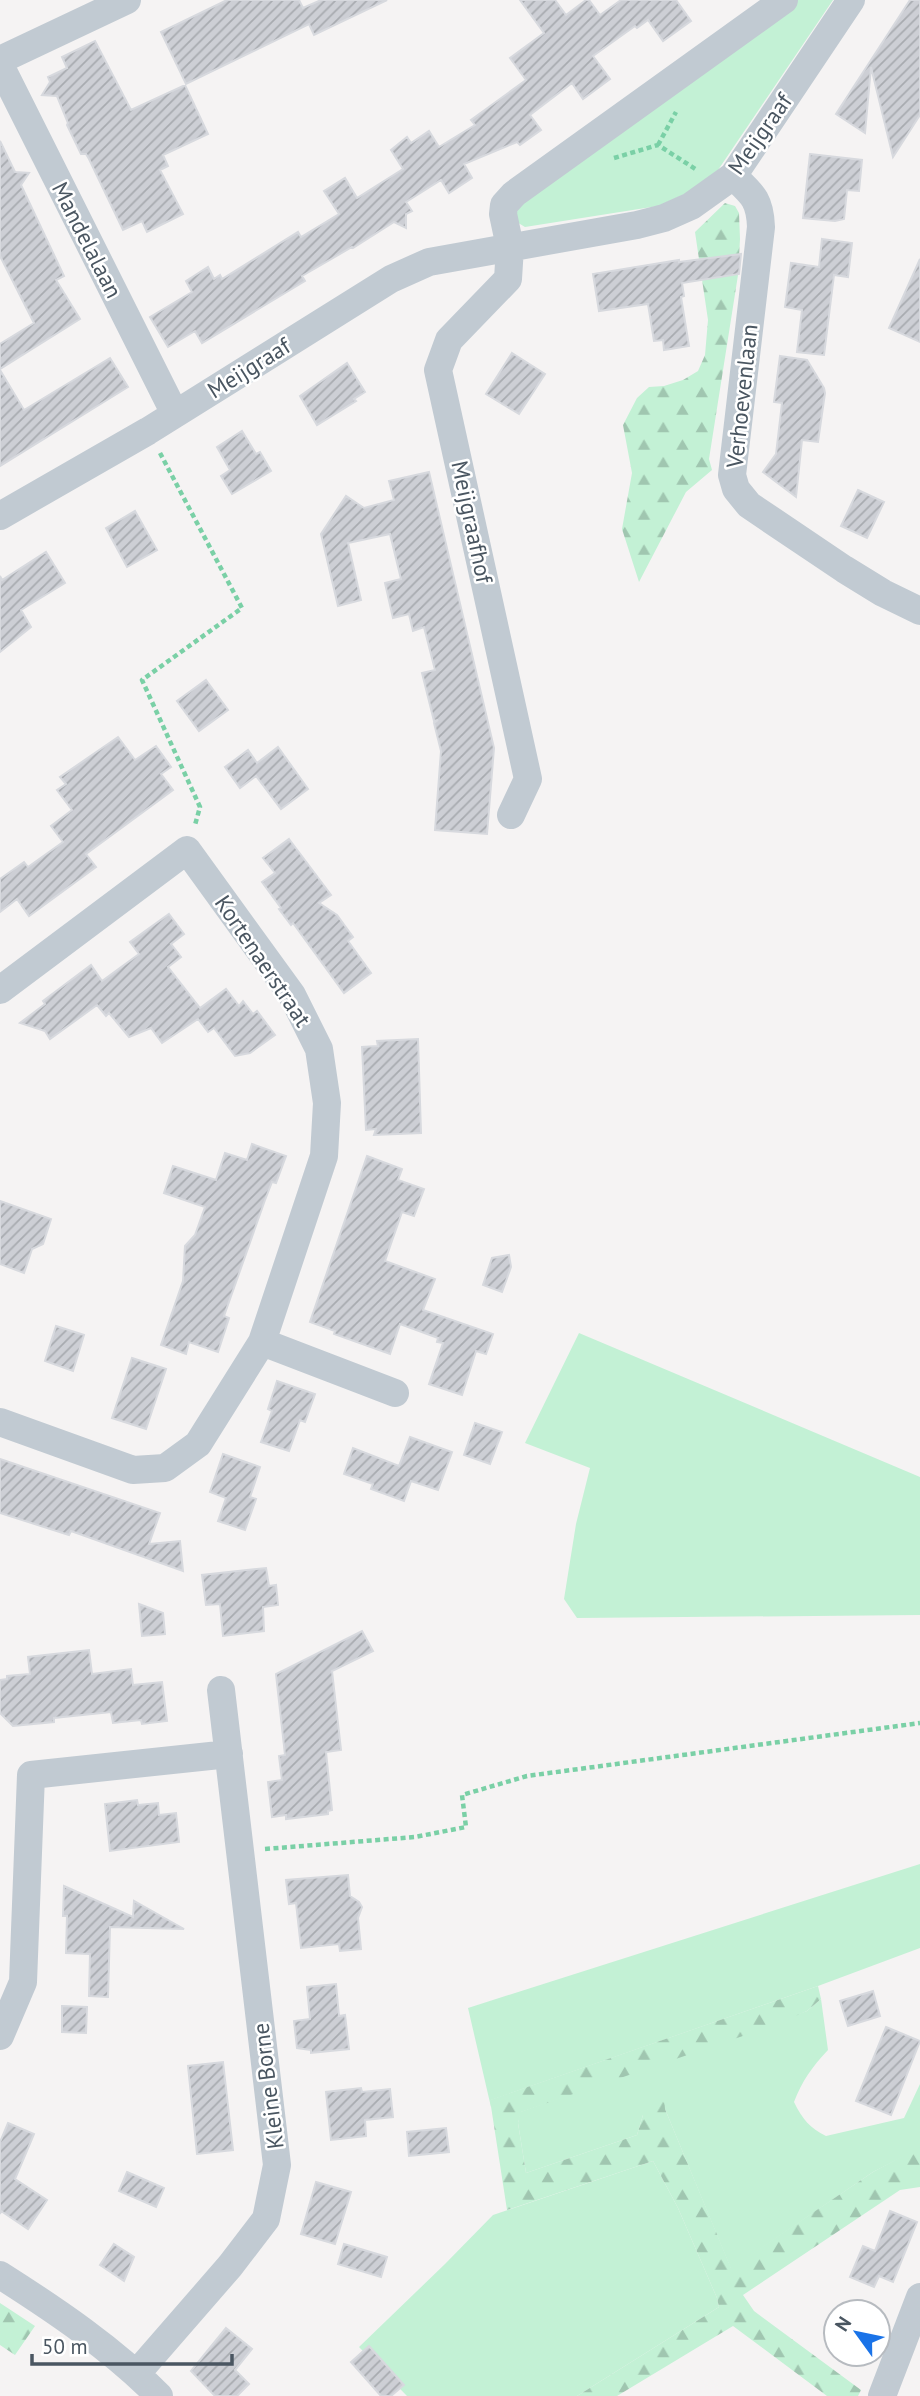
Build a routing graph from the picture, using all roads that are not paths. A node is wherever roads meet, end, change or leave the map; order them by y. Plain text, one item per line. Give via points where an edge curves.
1 (127, 0) edge
2 (783, 0) edge
3 (851, 0) edge
4 (0, 62) edge
5 (727, 181) junction
6 (510, 247) junction
7 (175, 414) junction
8 (0, 516) edge
9 (920, 611) edge
10 (511, 815) dead end
11 (0, 990) edge
12 (262, 1342) junction
13 (395, 1393) dead end
14 (0, 1422) edge
15 (221, 1690) dead end
16 (229, 1754) junction
17 (0, 2036) edge
18 (0, 2275) edge
19 (920, 2297) edge
20 (137, 2373) junction
21 (159, 2396) edge
22 (882, 2396) edge

1 - 4 street
2 - 6 street via 514,194 503,214
3 - 5 street, Meijgraaf
4 - 7 street, Mandelalaan
5 - 6 street, Meijgraaf via 664,218
5 - 9 street, Verhoevenlaan via 755,197 761,214 732,475 736,489 749,505 844,569
6 - 7 street, Meijgraaf via 429,262 391,279
6 - 10 street, Meijgraafhof via 508,279 449,340 438,370 528,779
7 - 8 street, Meijgraaf
11 - 12 street, Kortenaerstraat via 187,850 292,995 319,1048 327,1103 324,1156
12 - 13 street
12 - 14 street, Kortenaerstraat via 198,1444 165,1468 133,1470
15 - 16 street, Kleine Borne
16 - 17 street via 31,1775 23,1982
16 - 20 street, Kleine Borne via 278,2165 266,2219
18 - 20 street
19 - 22 street
20 - 21 street

